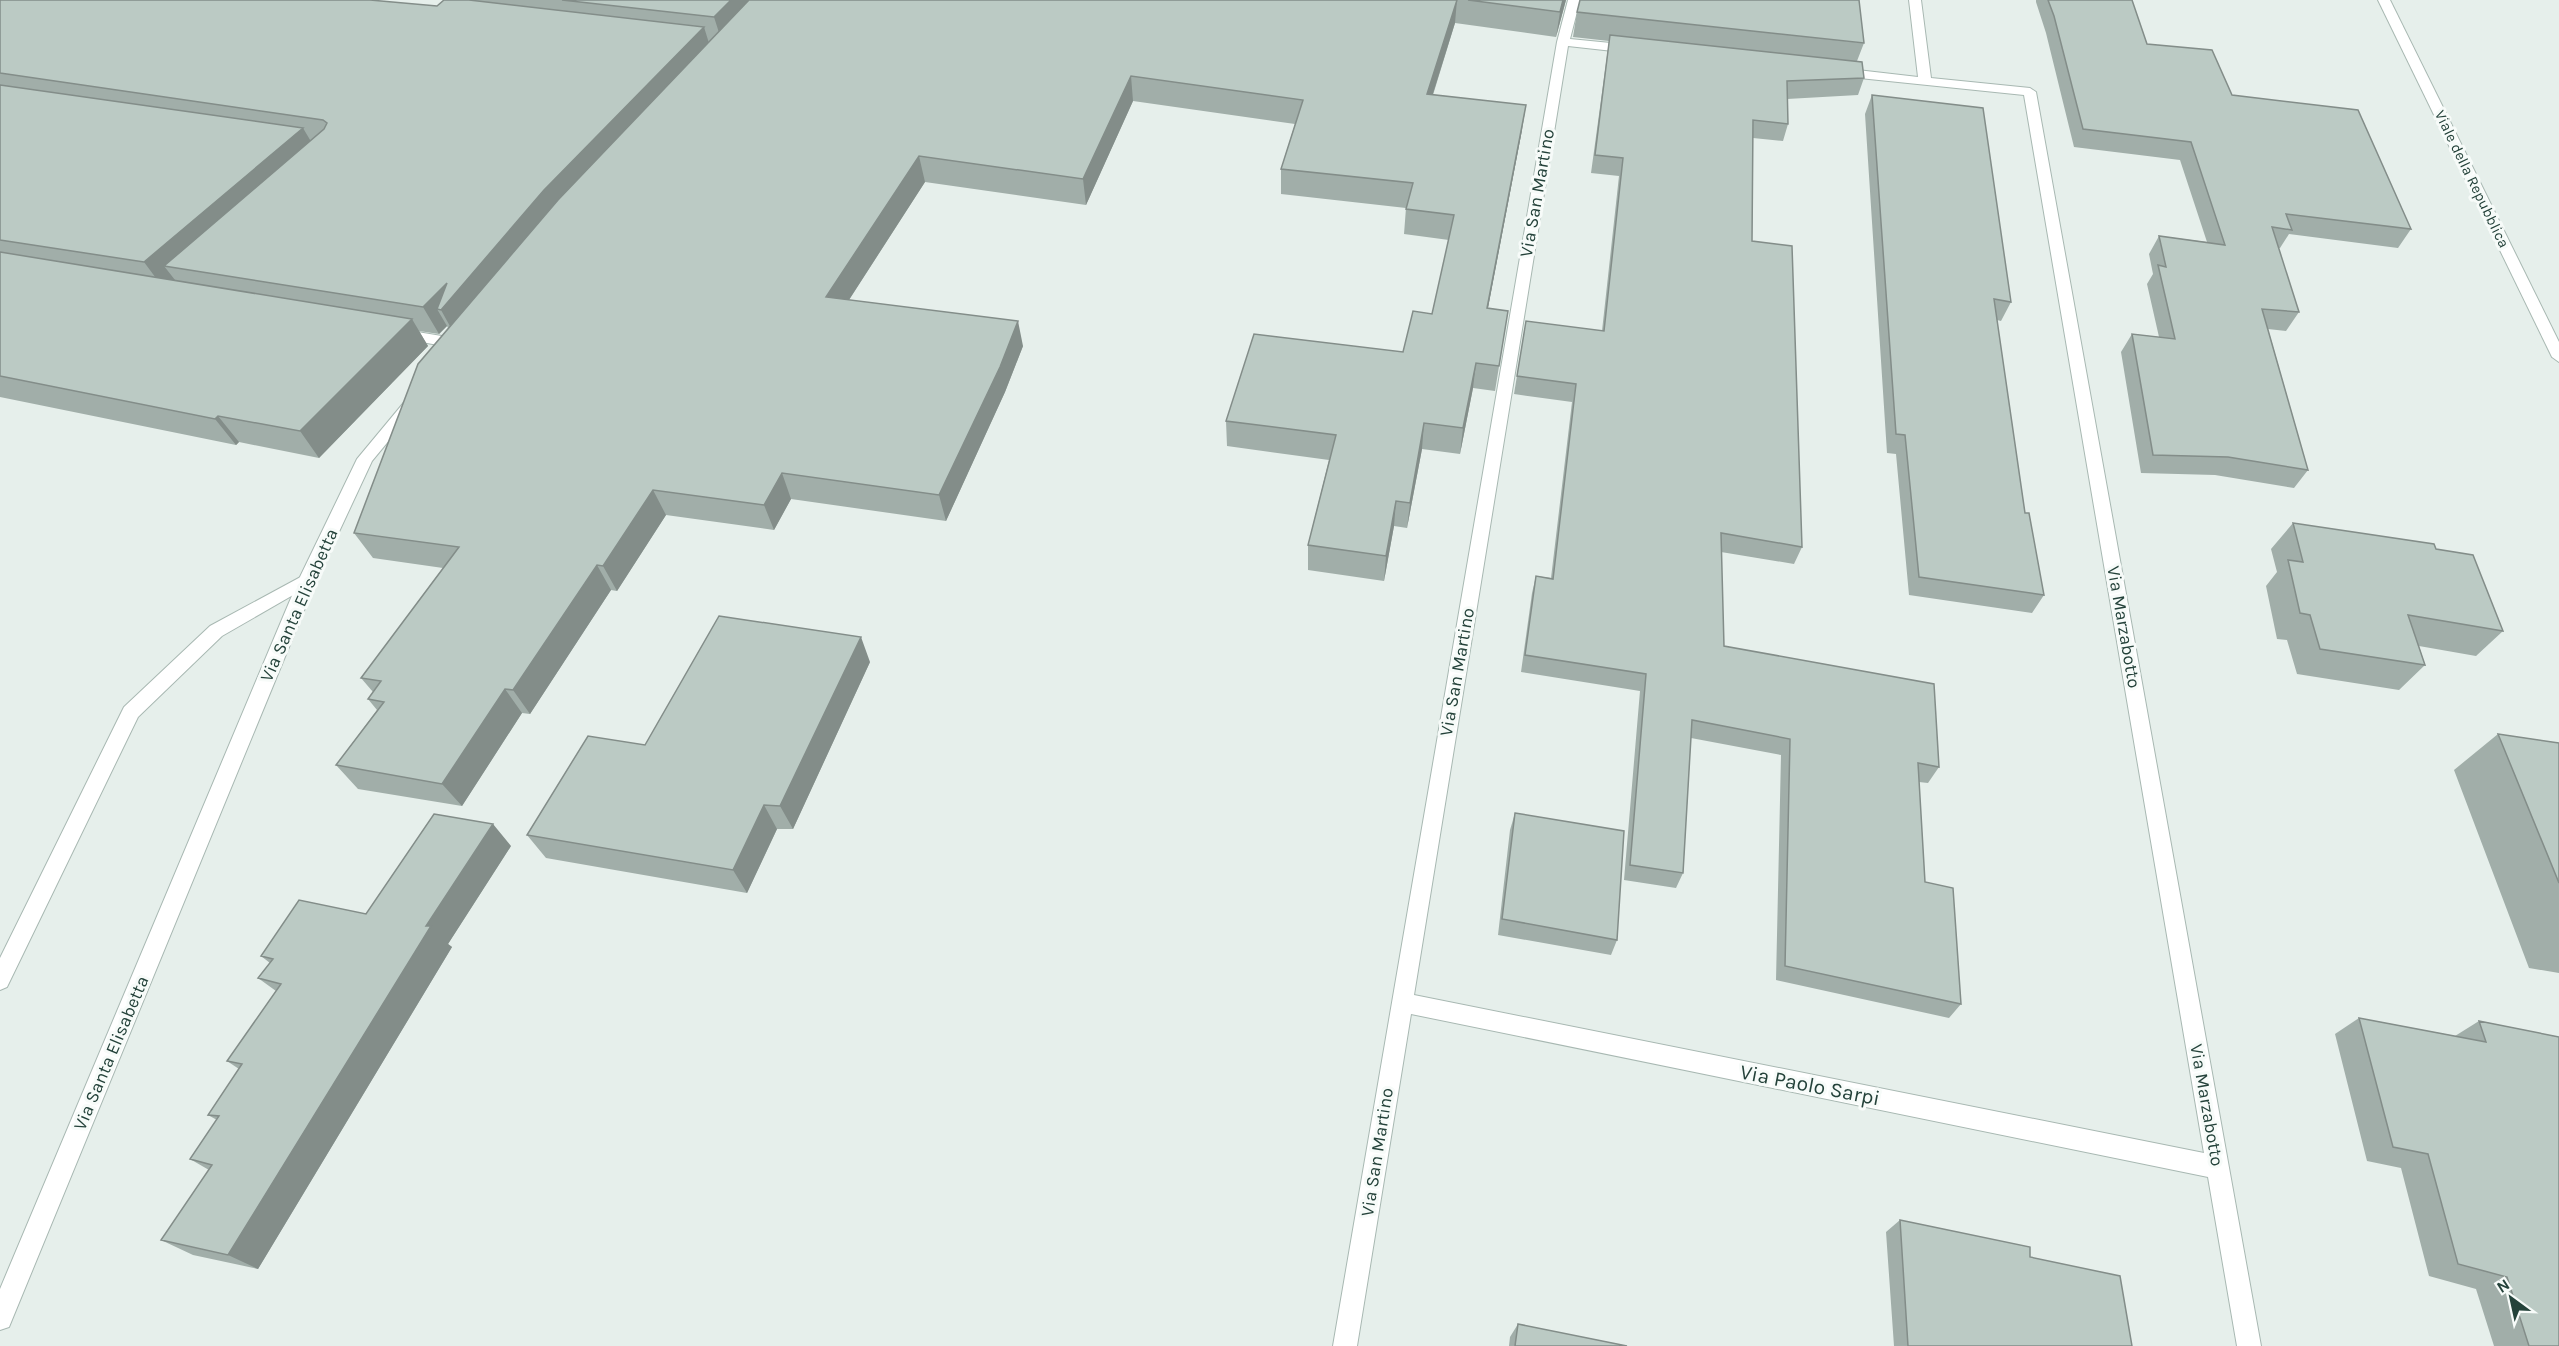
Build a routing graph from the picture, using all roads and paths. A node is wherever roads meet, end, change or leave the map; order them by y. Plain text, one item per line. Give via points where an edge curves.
1 (1574, 0) edge
2 (1915, 0) edge
3 (2385, 0) edge
4 (1563, 42) junction
5 (1644, 50) edge
6 (1831, 70) edge
7 (1925, 81) junction
8 (379, 331) edge
9 (2559, 357) edge
10 (446, 362) edge
11 (424, 388) edge
12 (308, 579) junction
13 (0, 980) edge
14 (1402, 1002) junction
15 (2218, 1168) junction
16 (0, 1318) edge
17 (1345, 1346) edge
18 (2249, 1346) edge

1 - 4 street, Via San Martino
2 - 7 street
3 - 9 street, Viale della Repubblica
4 - 5 street
4 - 14 street, Via San Martino
6 - 7 street
7 - 15 street, Via Marzabotto via 2030,92
8 - 10 street via 464,340
11 - 12 street, Via Santa Elisabetta via 365,459
12 - 13 street via 216,632 131,712
12 - 16 street, Via Santa Elisabetta
14 - 15 street, Via Paolo Sarpi
14 - 17 street, Via San Martino
15 - 18 street, Via Marzabotto

